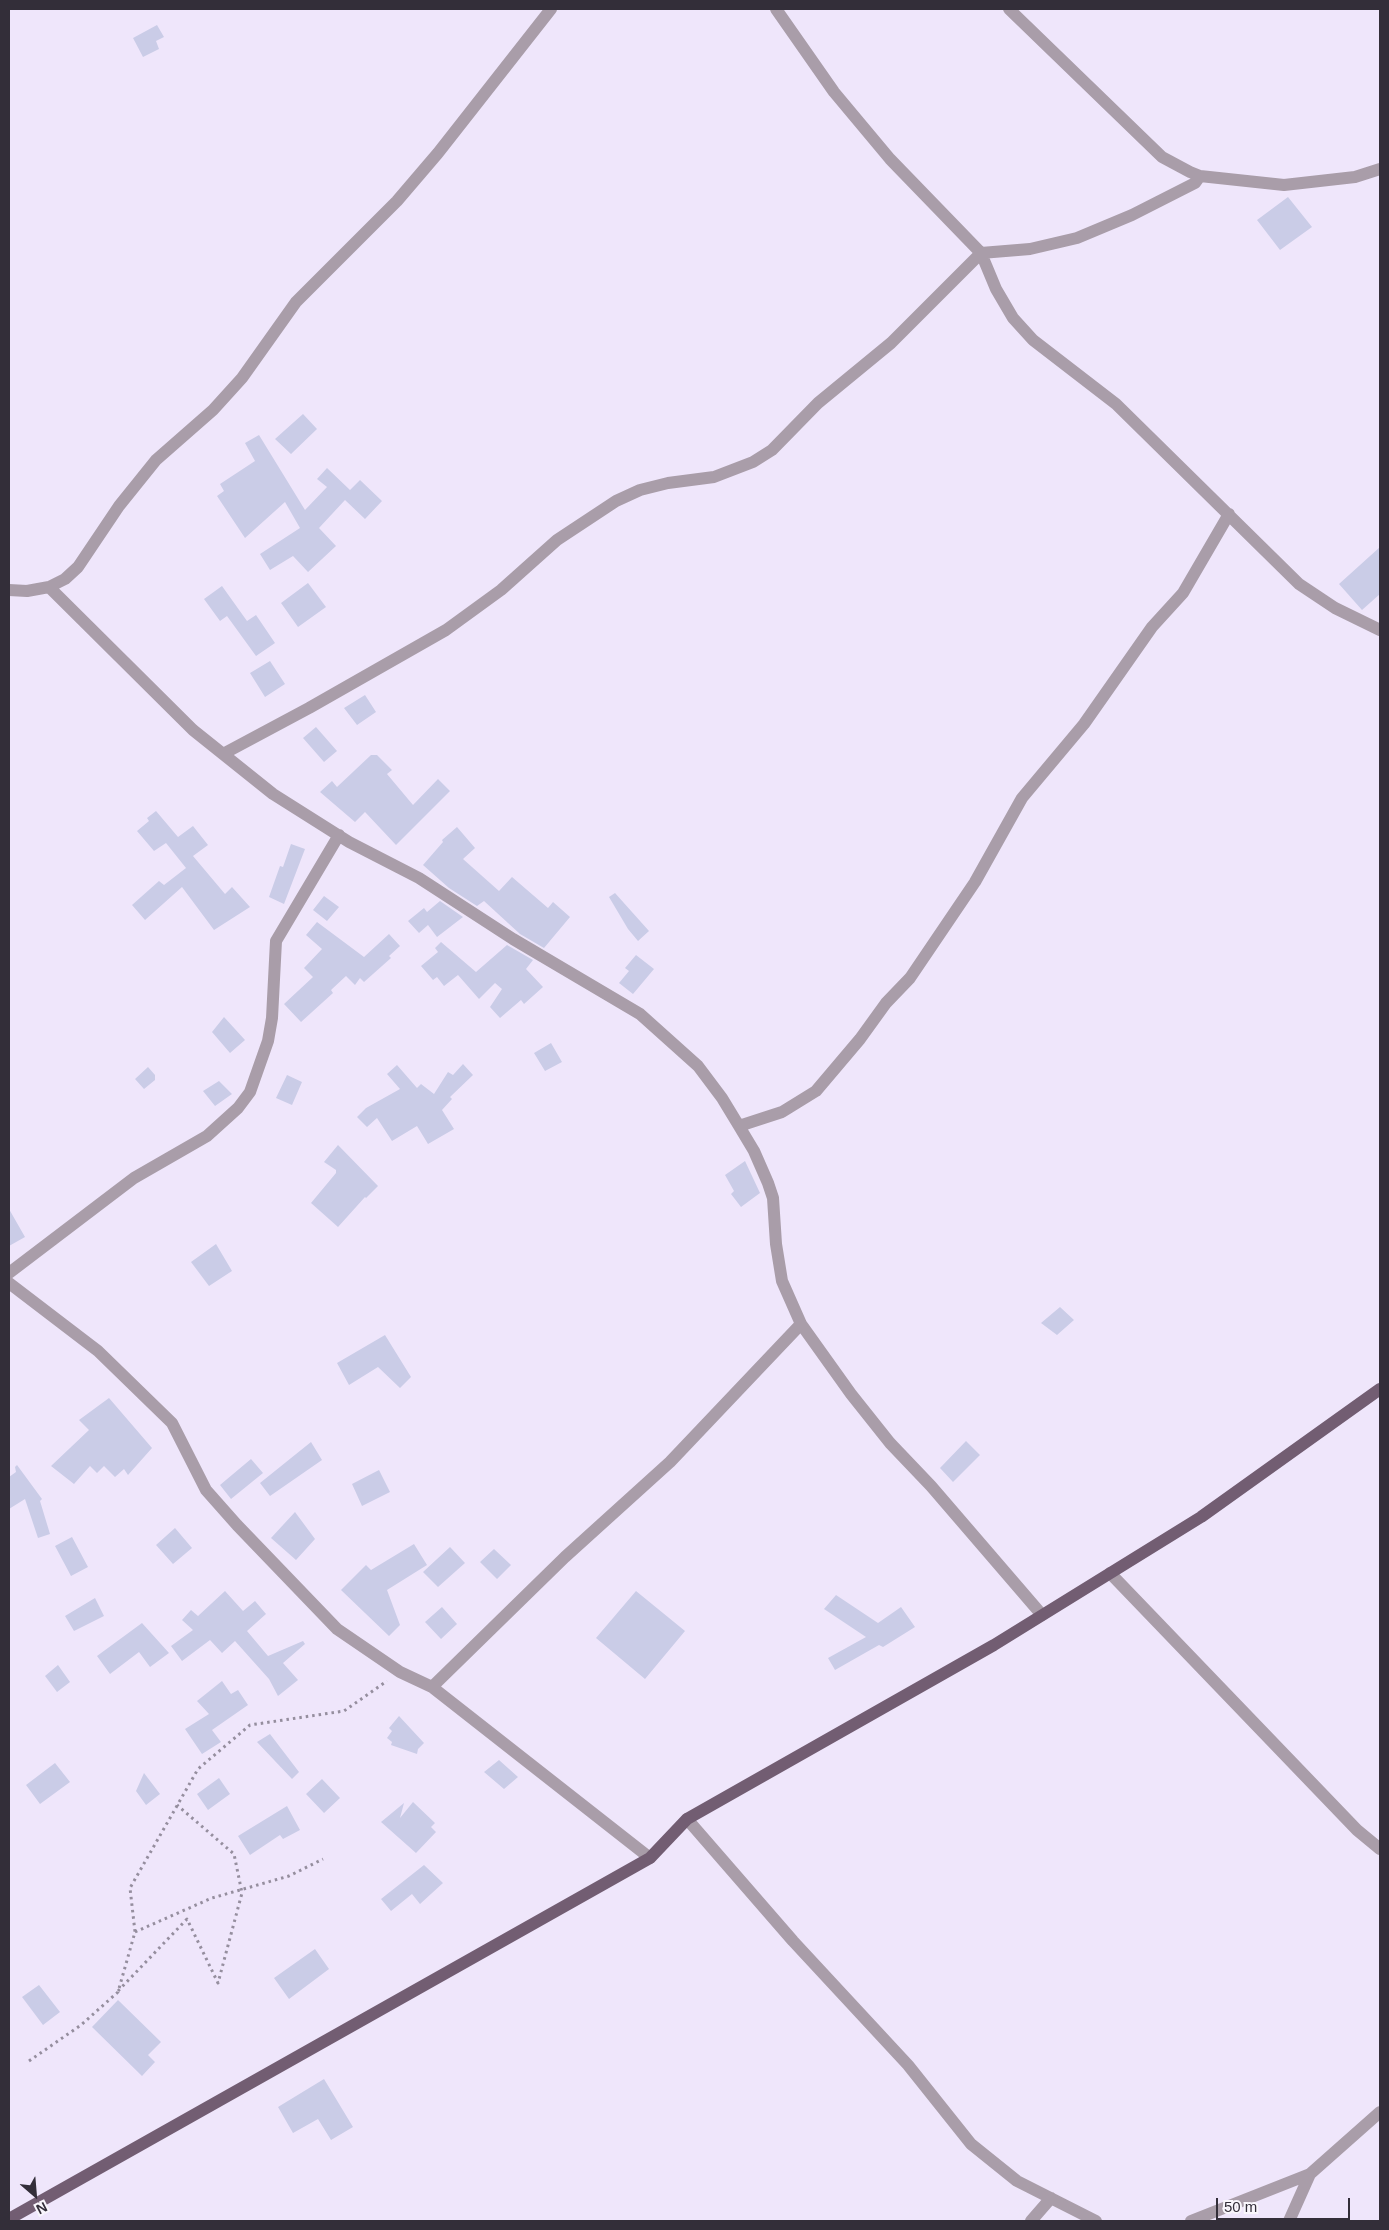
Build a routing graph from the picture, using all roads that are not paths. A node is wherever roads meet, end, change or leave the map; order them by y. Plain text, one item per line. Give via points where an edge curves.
1 (551, 9) edge
2 (776, 9) edge
3 (1010, 9) edge
4 (1380, 170) edge
5 (1200, 176) junction
6 (981, 253) junction
7 (1229, 514) junction
8 (49, 587) junction
9 (9, 590) edge
10 (1380, 630) edge
11 (222, 754) junction
12 (339, 835) junction
13 (738, 1126) junction
14 (9, 1273) edge
15 (9, 1283) edge
16 (801, 1324) junction
17 (1380, 1389) edge
18 (1110, 1573) junction
19 (1042, 1615) junction
20 (432, 1687) junction
21 (687, 1819) junction
22 (1380, 1849) edge
23 (650, 1858) junction
24 (1380, 2112) edge
25 (1310, 2174) junction
26 (1051, 2198) junction
27 (9, 2219) edge
28 (1031, 2221) edge
29 (1096, 2221) edge
30 (1191, 2221) edge
31 (1288, 2221) edge

1 - 8 street via 397,201 296,302 242,378 156,460 119,506 78,567
2 - 6 street via 840,99 890,159
3 - 5 street via 1162,157
4 - 5 street via 1355,177 1284,185
5 - 6 street via 1195,183 1077,238 1030,249
6 - 7 street via 1008,311 1033,340 1116,404
6 - 11 street via 891,342 818,403 772,450 753,462 714,477 668,483 640,490 616,501 557,540 501,590 446,630
7 - 10 street via 1299,584 1335,608
7 - 13 street via 1183,593 1152,627 1071,742 1022,798 975,882 910,978 816,1091 782,1112
8 - 9 street
8 - 11 street via 193,730
11 - 12 street via 273,794
12 - 13 street via 419,878 513,939 640,1014 698,1066
12 - 14 street via 276,941 268,1041 250,1092 238,1108 207,1136 134,1178
13 - 16 street via 754,1152 773,1198 782,1281
15 - 20 street via 98,1352 172,1423 206,1490 337,1629 400,1672
16 - 19 street via 890,1443 932,1486
16 - 20 street via 670,1462 565,1557
17 - 18 main road via 1201,1517
18 - 19 main road
18 - 22 street via 1357,1830
19 - 21 main road
20 - 23 street
21 - 23 main road
21 - 26 street via 793,1941 908,2065 970,2144 1017,2181
23 - 27 main road
24 - 25 street
25 - 30 street
25 - 31 street
26 - 28 street
26 - 29 street

